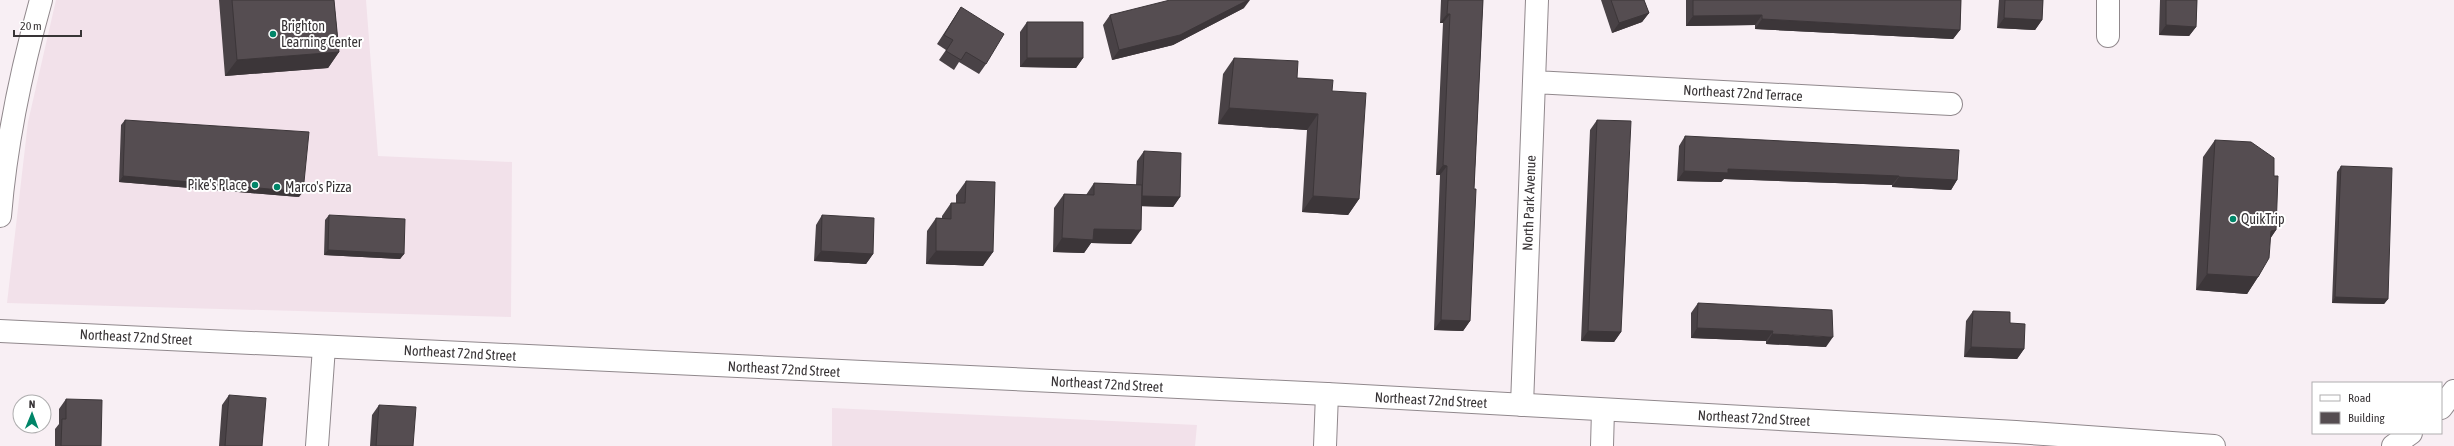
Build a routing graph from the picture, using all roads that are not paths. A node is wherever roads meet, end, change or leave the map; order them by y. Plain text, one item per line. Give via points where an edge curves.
1 (41, 0) edge
2 (1537, 0) edge
3 (2108, 0) edge
4 (2108, 36) dead end
5 (1534, 82) junction
6 (1951, 104) dead end
7 (0, 216) edge
8 (0, 330) edge
9 (324, 347) junction
10 (2454, 392) edge
11 (1327, 394) junction
12 (1522, 405) junction
13 (2442, 407) edge
14 (1603, 410) junction
15 (2410, 434) edge
16 (2015, 439) edge
17 (317, 446) edge
18 (1325, 446) edge
19 (1602, 446) edge
20 (2214, 446) edge
21 (2393, 446) edge

1 - 7 main road via 23,64
2 - 5 main road, North Park Avenue
3 - 4 main road
5 - 6 main road, Northeast 72nd Terrace
5 - 12 main road, North Park Avenue
8 - 9 main road, Northeast 72nd Street
9 - 11 main road, Northeast 72nd Street
9 - 17 main road
10 - 13 main road
11 - 12 main road, Northeast 72nd Street
11 - 18 main road
12 - 14 main road, Northeast 72nd Street
14 - 16 main road, Northeast 72nd Street
14 - 19 main road
15 - 21 main road
16 - 20 main road, Northeast 72nd Street

